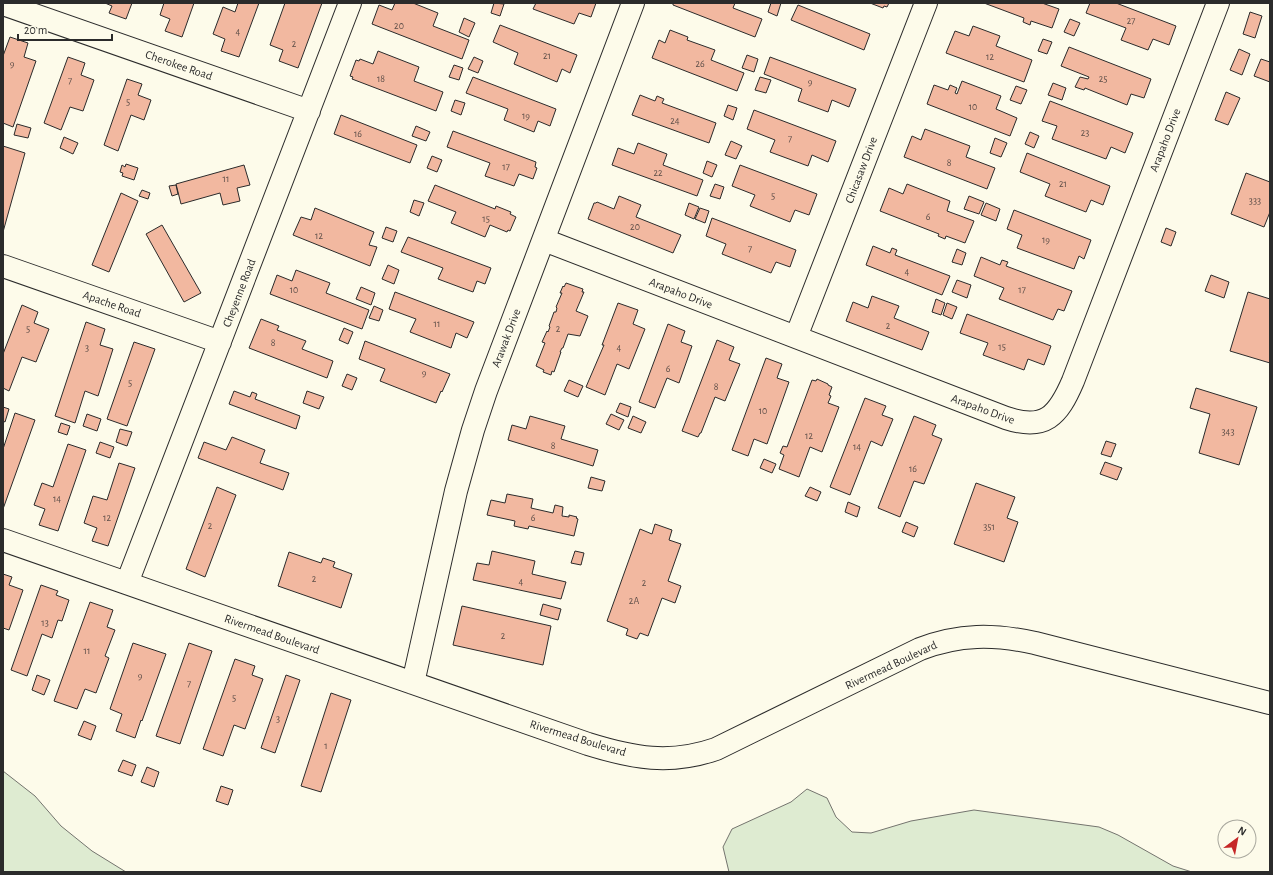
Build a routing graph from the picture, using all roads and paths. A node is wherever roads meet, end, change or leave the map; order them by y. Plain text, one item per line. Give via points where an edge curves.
1 (350, 3) edge
2 (633, 3) edge
3 (926, 3) edge
4 (1218, 3) edge
5 (3, 4) edge
6 (309, 111) junction
7 (544, 240) junction
8 (3, 266) edge
9 (796, 337) junction
10 (220, 342) junction
11 (3, 540) edge
12 (127, 583) junction
13 (413, 683) junction
14 (1270, 703) edge

1 - 6 street, Cheyenne Road
2 - 7 street, Arawak Drive
3 - 9 street, Chicasaw Drive
4 - 9 street, Arapaho Drive via 1073,381 1061,405 1048,418 1034,424 1017,422
5 - 6 street, Cherokee Road
6 - 10 street, Cheyenne Road
7 - 9 street, Arapaho Drive
7 - 13 street, Arawak Drive via 486,392 465,457
8 - 10 street, Apache Road
10 - 12 street, Cheyenne Road
11 - 12 street, Rivermead Boulevard
12 - 13 street, Rivermead Boulevard
13 - 14 street, Rivermead Boulevard via 614,752 666,759 694,756 716,749 920,649 966,637 1002,637 1035,643

